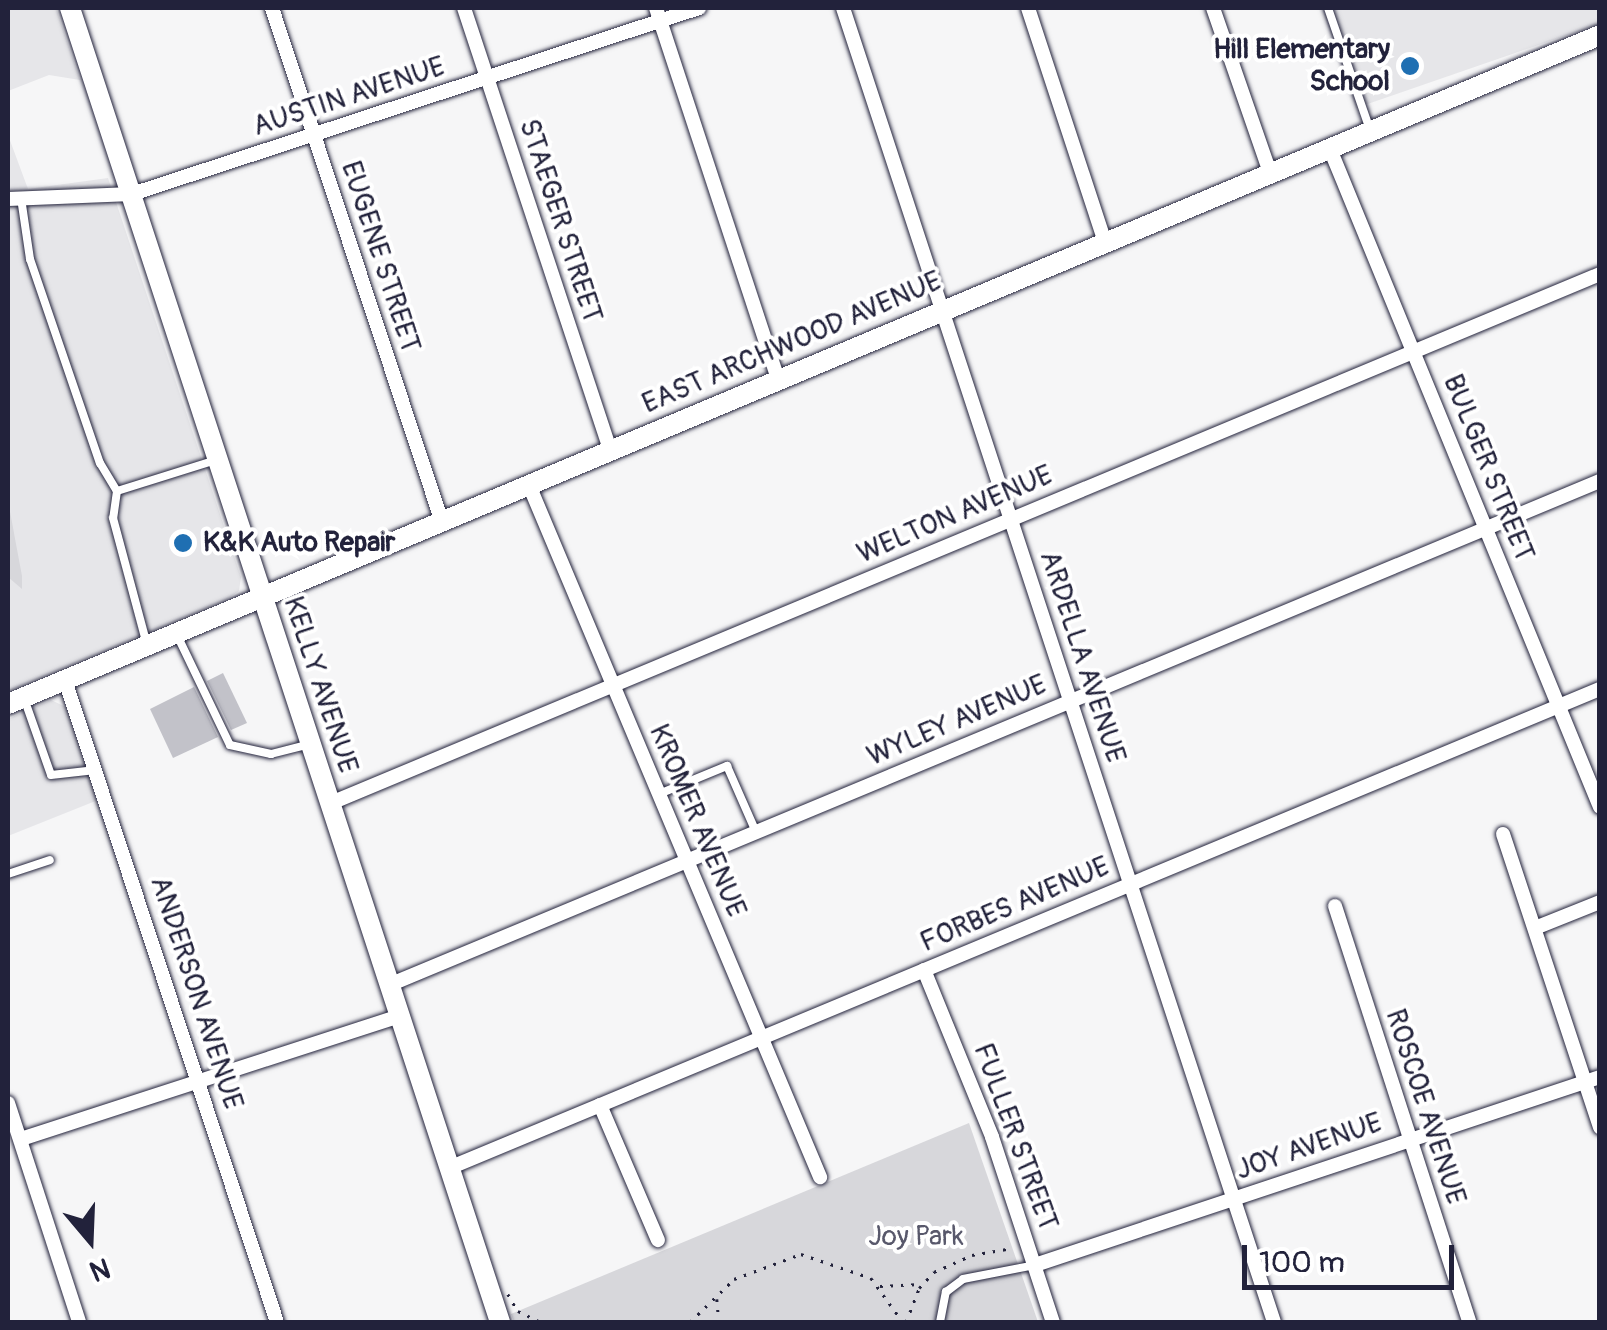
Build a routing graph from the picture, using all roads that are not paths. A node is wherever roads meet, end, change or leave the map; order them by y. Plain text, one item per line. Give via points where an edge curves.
1 (70, 8) edge
2 (272, 8) edge
3 (464, 8) edge
4 (699, 8) edge
5 (842, 8) edge
6 (1028, 8) edge
7 (1213, 8) edge
8 (1328, 8) edge
9 (658, 14) edge
10 (1600, 36) edge
11 (486, 79) junction
12 (1371, 132) junction
13 (314, 135) junction
14 (1330, 148) junction
15 (1270, 173) junction
16 (132, 194) junction
17 (14, 198) edge
18 (1105, 242) junction
19 (1600, 274) edge
20 (942, 310) junction
21 (1414, 351) junction
22 (778, 380) junction
23 (610, 450) junction
24 (216, 460) junction
25 (1600, 481) edge
26 (528, 485) junction
27 (117, 491) junction
28 (1011, 519) junction
29 (442, 522) junction
30 (1486, 528) junction
31 (262, 598) junction
32 (176, 634) junction
33 (148, 645) junction
34 (65, 680) junction
35 (613, 685) junction
36 (1600, 689) edge
37 (15, 700) edge
38 (1070, 702) junction
39 (1558, 706) junction
40 (310, 744) junction
41 (96, 770) junction
42 (659, 794) junction
43 (330, 803) junction
44 (1600, 807) edge
45 (756, 832) junction
46 (1503, 834) dead end
47 (50, 860) dead end
48 (687, 861) junction
49 (8, 874) edge
50 (1130, 884) junction
51 (1600, 902) edge
52 (1335, 906) dead end
53 (1536, 928) junction
54 (924, 970) junction
55 (389, 985) junction
56 (399, 1016) junction
57 (761, 1038) junction
58 (1592, 1079) edge
59 (198, 1083) junction
60 (8, 1103) edge
61 (600, 1105) junction
62 (1600, 1127) edge
63 (20, 1139) junction
64 (1410, 1140) junction
65 (450, 1168) junction
66 (820, 1177) dead end
67 (1233, 1200) junction
68 (658, 1240) dead end
69 (1035, 1265) junction
70 (79, 1322) edge
71 (277, 1322) edge
72 (500, 1322) edge
73 (940, 1322) edge
74 (1053, 1322) edge
75 (1274, 1322) edge
76 (1469, 1322) edge

1 - 16 main road, KELLY AVENUE
2 - 13 street, EUGENE STREET
3 - 11 street, STAEGER STREET
4 - 9 street, AUSTIN AVENUE
5 - 20 street, ARDELLA AVENUE
6 - 18 street
7 - 15 street
8 - 12 lane
9 - 11 street, AUSTIN AVENUE
9 - 22 street
10 - 12 main road, EAST ARCHWOOD AVENUE
11 - 13 street, AUSTIN AVENUE
11 - 23 street, STAEGER STREET
12 - 14 main road, EAST ARCHWOOD AVENUE
13 - 16 street, AUSTIN AVENUE
13 - 29 street, EUGENE STREET
14 - 15 main road, EAST ARCHWOOD AVENUE
14 - 21 street, BULGER STREET
15 - 18 main road, EAST ARCHWOOD AVENUE
16 - 17 street, AUSTIN AVENUE
16 - 24 main road, KELLY AVENUE
17 - 27 lane via 100,463
18 - 20 main road, EAST ARCHWOOD AVENUE
19 - 21 street, WELTON AVENUE
20 - 22 main road, EAST ARCHWOOD AVENUE
20 - 28 street, ARDELLA AVENUE
21 - 28 street, WELTON AVENUE
21 - 30 street, BULGER STREET
22 - 23 main road, EAST ARCHWOOD AVENUE
23 - 26 main road, EAST ARCHWOOD AVENUE
24 - 27 lane
24 - 31 main road, KELLY AVENUE
25 - 30 street, WYLEY AVENUE
26 - 29 main road, EAST ARCHWOOD AVENUE
26 - 35 street, KROMER AVENUE
27 - 33 lane via 113,518
28 - 35 street, WELTON AVENUE
28 - 38 street, ARDELLA AVENUE
29 - 31 main road, EAST ARCHWOOD AVENUE
30 - 38 street, WYLEY AVENUE
30 - 39 street, BULGER STREET
31 - 32 main road, EAST ARCHWOOD AVENUE
31 - 40 main road, KELLY AVENUE
32 - 33 main road, EAST ARCHWOOD AVENUE
32 - 40 lane via 230,745 271,754
33 - 34 main road, EAST ARCHWOOD AVENUE
34 - 37 main road, EAST ARCHWOOD AVENUE
34 - 41 street, ANDERSON AVENUE
35 - 42 street, KROMER AVENUE
35 - 43 street, WELTON AVENUE
36 - 39 street, FORBES AVENUE
37 - 41 lane via 51,775
38 - 45 street, WYLEY AVENUE
38 - 50 street, ARDELLA AVENUE
39 - 44 street, BULGER STREET
39 - 50 street, FORBES AVENUE
40 - 43 main road, KELLY AVENUE
41 - 59 street, ANDERSON AVENUE
42 - 45 lane via 727,766
42 - 48 street, KROMER AVENUE
43 - 55 main road, KELLY AVENUE
45 - 48 street, WYLEY AVENUE
46 - 53 street
47 - 49 lane
48 - 55 street, WYLEY AVENUE
48 - 57 street, KROMER AVENUE
50 - 54 street, FORBES AVENUE
50 - 67 street, ARDELLA AVENUE
51 - 53 street
52 - 64 street, ROSCOE AVENUE
53 - 58 street
54 - 57 street, FORBES AVENUE
54 - 69 street, FULLER STREET via 977,1096
55 - 56 main road, KELLY AVENUE
56 - 59 street
56 - 65 main road, KELLY AVENUE
57 - 61 street, FORBES AVENUE
57 - 66 street, KROMER AVENUE
58 - 62 street
58 - 64 street, JOY AVENUE
59 - 63 street
59 - 71 street, ANDERSON AVENUE
60 - 63 street
61 - 65 street, FORBES AVENUE
61 - 68 street
63 - 70 street
64 - 67 street, JOY AVENUE
64 - 76 street, ROSCOE AVENUE
65 - 72 main road, KELLY AVENUE
67 - 69 street, JOY AVENUE
67 - 75 street, ARDELLA AVENUE
69 - 73 lane via 962,1279 946,1292
69 - 74 street, FULLER STREET

